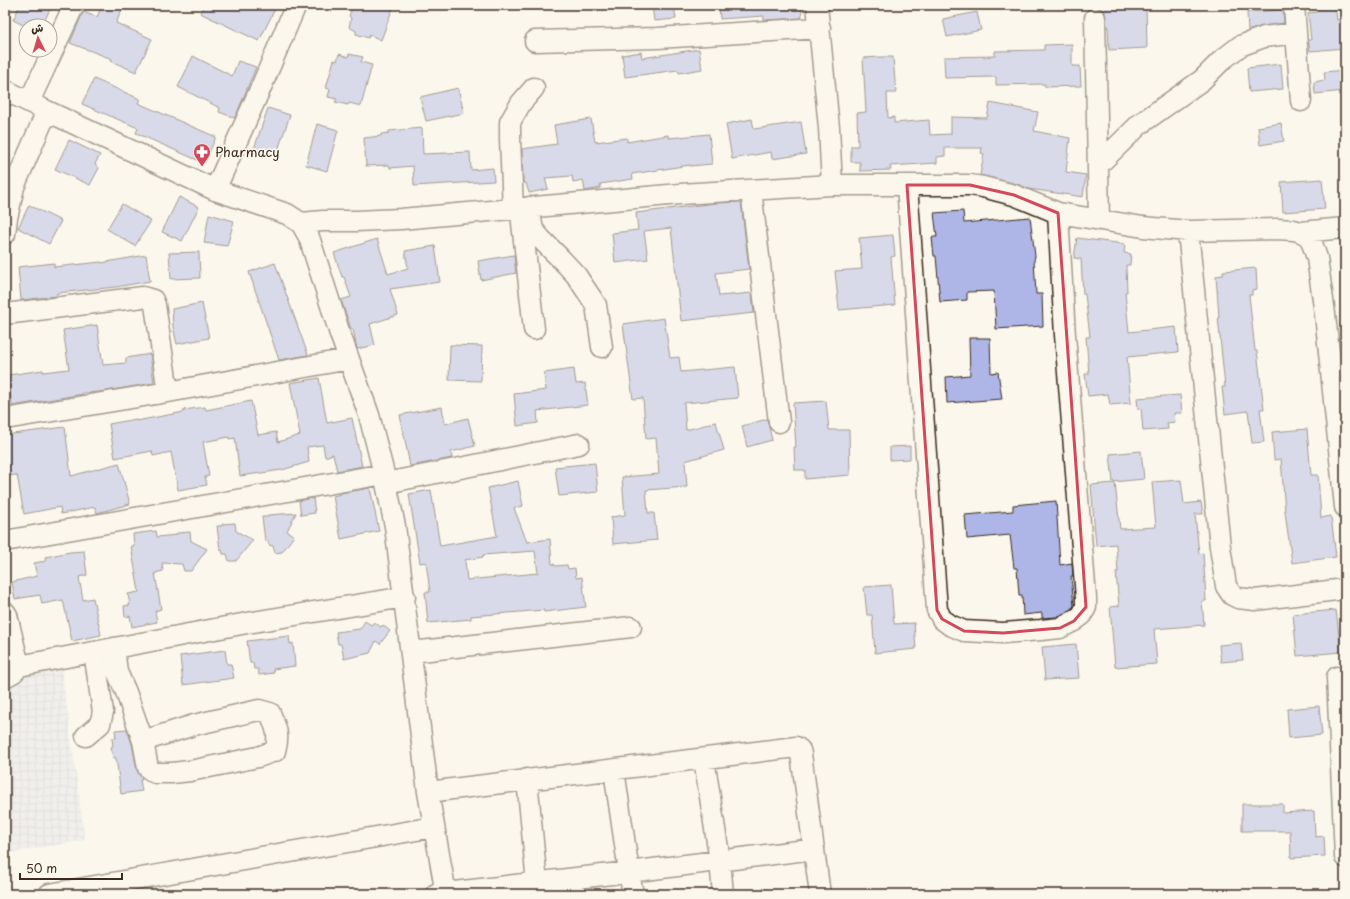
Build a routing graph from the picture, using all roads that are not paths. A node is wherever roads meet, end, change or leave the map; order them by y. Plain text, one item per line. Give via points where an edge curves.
1 (74, 5) edge
2 (296, 5) edge
3 (817, 5) edge
4 (1294, 5) edge
5 (1095, 18) dead end
6 (820, 28) junction
7 (1296, 33) junction
8 (535, 41) dead end
9 (534, 88) dead end
10 (5, 90) edge
11 (1301, 101) dead end
12 (29, 102) junction
13 (47, 111) junction
14 (1098, 165) junction
15 (832, 185) junction
16 (907, 185) junction
17 (215, 190) junction
18 (751, 190) junction
19 (521, 208) junction
20 (1058, 214) junction
21 (1099, 220) junction
22 (301, 223) junction
23 (1345, 228) edge
24 (1188, 231) junction
25 (1301, 232) junction
26 (5, 234) edge
27 (5, 314) edge
28 (534, 329) dead end
29 (602, 347) dead end
30 (350, 359) junction
31 (168, 392) junction
32 (5, 419) edge
33 (779, 422) dead end
34 (579, 444) dead end
35 (385, 479) junction
36 (1345, 507) edge
37 (5, 541) edge
38 (1345, 589) edge
39 (404, 597) junction
40 (5, 612) edge
41 (631, 627) dead end
42 (114, 648) junction
43 (94, 652) junction
44 (412, 652) junction
45 (12, 672) edge
46 (1337, 677) dead end
47 (86, 736) dead end
48 (143, 741) junction
49 (704, 759) junction
50 (614, 770) junction
51 (526, 779) junction
52 (428, 792) junction
53 (434, 827) junction
54 (814, 849) junction
55 (1345, 857) edge
56 (720, 861) junction
57 (629, 872) junction
58 (537, 888) edge
59 (443, 893) edge
60 (49, 894) edge
61 (633, 894) edge
62 (723, 894) edge
63 (820, 894) edge

1 - 12 street
2 - 17 street
3 - 6 street
4 - 7 street
5 - 14 street
6 - 8 street via 657,38
6 - 15 street
7 - 11 street
7 - 14 street via 1264,37 1240,46 1202,80 1140,124
9 - 19 street via 510,122 510,139
10 - 12 street
12 - 13 street
13 - 17 street
13 - 26 street via 14,188
14 - 21 street
15 - 16 street
15 - 18 street
16 - 20 street via 983,187 1014,196
16 - 20 street via 937,610 942,619 964,631 1002,633 1060,628 1082,615 1086,607
17 - 22 street via 287,214
18 - 19 street
18 - 33 street
19 - 22 street via 401,219
19 - 28 street
19 - 29 street via 533,230 576,276 596,305
20 - 21 street
21 - 24 street
22 - 30 street via 309,237
23 - 25 street
24 - 25 street
24 - 38 street via 1226,586 1232,595 1238,598 1255,600
25 - 36 street via 1311,240 1317,258
27 - 31 street via 143,297 153,300
30 - 31 street
30 - 35 street via 369,415
31 - 32 street
34 - 35 street
35 - 37 street
35 - 39 street via 395,526
39 - 42 street
39 - 44 street
40 - 45 street
41 - 44 street
42 - 43 street
42 - 48 street via 117,672
43 - 45 street
43 - 47 street via 103,712 100,724
44 - 52 street
46 - 55 street
48 - 48 street via 148,768 155,773 190,771 258,757 275,751 278,742 270,713 259,710 194,725
49 - 50 street
49 - 54 street via 798,748 801,754
49 - 56 street
50 - 51 street
50 - 57 street
51 - 52 street
51 - 58 street
52 - 53 street
53 - 59 street
53 - 60 street
54 - 56 street
54 - 63 street
56 - 57 street
56 - 62 street
57 - 58 street
57 - 61 street
58 - 59 street

